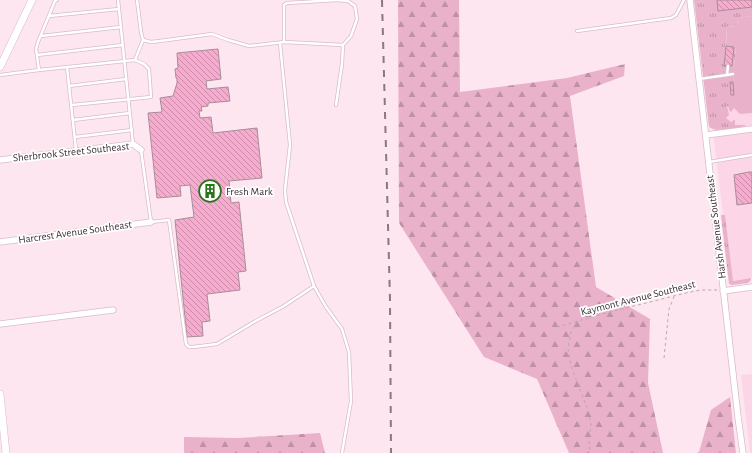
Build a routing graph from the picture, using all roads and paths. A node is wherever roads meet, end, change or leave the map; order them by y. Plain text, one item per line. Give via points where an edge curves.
1 (32, 0) edge
2 (57, 0) edge
3 (118, 0) edge
4 (137, 0) edge
5 (684, 0) edge
6 (690, 0) edge
7 (119, 9) junction
8 (49, 16) junction
9 (121, 27) junction
10 (577, 31) dead end
11 (41, 36) junction
12 (143, 40) junction
13 (284, 42) junction
14 (280, 43) junction
15 (123, 45) junction
16 (343, 45) junction
17 (37, 55) junction
18 (136, 60) junction
19 (124, 61) junction
20 (728, 66) dead end
21 (0, 67) edge
22 (68, 67) junction
23 (39, 70) junction
24 (733, 74) dead end
25 (0, 75) edge
26 (727, 75) junction
27 (126, 79) junction
28 (699, 79) junction
29 (69, 86) junction
30 (128, 99) junction
31 (72, 105) junction
32 (336, 105) dead end
33 (130, 113) junction
34 (73, 120) junction
35 (752, 129) edge
36 (132, 130) junction
37 (706, 135) junction
38 (75, 137) junction
39 (133, 144) junction
40 (141, 150) joint
41 (76, 151) junction
42 (752, 155) edge
43 (0, 160) edge
44 (709, 162) junction
45 (151, 222) junction
46 (0, 242) edge
47 (314, 286) junction
48 (752, 287) edge
49 (723, 291) junction
50 (675, 296) junction
51 (113, 310) dead end
52 (579, 320) junction
53 (0, 324) edge
54 (557, 327) dead end
55 (664, 358) dead end
56 (0, 394) edge
57 (6, 453) edge
58 (342, 453) edge
59 (590, 453) edge
60 (743, 453) edge

1 - 21 main road
2 - 8 lane
3 - 7 lane
4 - 12 lane
5 - 10 lane via 672,18
6 - 28 street, Harsh Avenue Southeast
7 - 8 lane
7 - 9 lane
8 - 11 lane
9 - 11 lane
9 - 15 lane
11 - 17 lane via 36,49
12 - 14 lane via 151,42 212,34 249,46
12 - 18 lane
13 - 14 lane
13 - 16 lane
13 - 16 lane via 285,4 337,0 348,1 356,6 357,19 351,36
14 - 47 lane via 290,145 286,202
15 - 17 lane
15 - 19 lane
16 - 32 lane
17 - 23 lane
18 - 19 lane
18 - 30 lane via 148,69 151,97
19 - 22 lane
19 - 27 lane
20 - 26 lane
22 - 23 lane
22 - 29 lane
23 - 25 lane
24 - 26 lane
26 - 28 lane
27 - 29 lane
27 - 30 lane
28 - 37 street, Harsh Avenue Southeast
29 - 31 lane
30 - 31 lane
30 - 33 lane
31 - 34 lane
33 - 34 lane
33 - 36 lane
34 - 38 lane
35 - 37 street
36 - 38 lane
36 - 39 lane
37 - 44 street, Harsh Avenue Southeast
38 - 41 lane
39 - 40 street, Sherbrook Street Southeast
39 - 41 street, Sherbrook Street Southeast
40 - 45 lane
41 - 43 street, Sherbrook Street Southeast
42 - 44 lane
44 - 49 street, Harsh Avenue Southeast
45 - 46 street, Harcrest Avenue Southeast
45 - 47 lane via 169,220 186,344 189,346 217,344
47 - 58 lane via 342,329 349,352 351,401
48 - 49 street
49 - 50 path, Kaymont Avenue Southeast via 701,290
49 - 60 street, Harsh Avenue Southeast
50 - 52 path, Kaymont Avenue Southeast
50 - 55 path via 669,309
51 - 53 street
52 - 54 path, Kaymont Avenue Southeast
52 - 59 path via 571,332 568,348 571,366 589,413
56 - 57 main road

